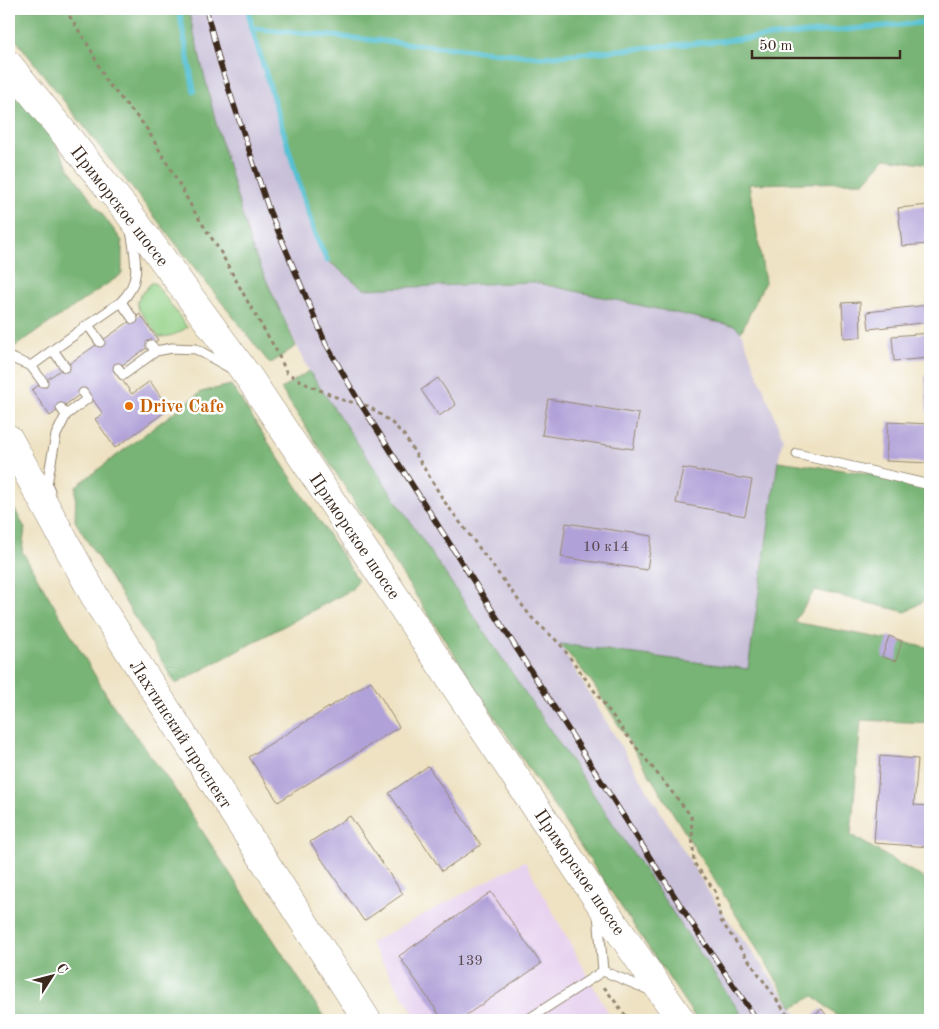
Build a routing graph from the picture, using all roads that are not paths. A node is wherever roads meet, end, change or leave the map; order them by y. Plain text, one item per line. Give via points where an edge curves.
1 (9, 65) edge
2 (128, 212) junction
3 (122, 302) junction
4 (133, 319) dead end
5 (88, 326) junction
6 (100, 342) dead end
7 (53, 350) junction
8 (9, 357) edge
9 (31, 366) junction
10 (65, 367) dead end
11 (118, 368) dead end
12 (250, 379) junction
13 (43, 382) dead end
14 (83, 393) dead end
15 (9, 439) edge
16 (798, 454) dead end
17 (930, 484) edge
18 (93, 596) junction
19 (597, 899) junction
20 (599, 974) junction
21 (663, 996) junction
22 (367, 1020) edge
23 (527, 1020) edge
24 (681, 1020) edge

1 - 2 main road, Приморское шоссе
2 - 3 lane via 137,270 131,292
2 - 12 main road, Приморское шоссе
3 - 4 lane
3 - 5 lane
5 - 6 lane
5 - 7 lane
7 - 9 lane
7 - 10 lane
8 - 9 lane
9 - 13 lane
11 - 12 lane via 123,375 154,348 196,349
12 - 19 main road, Приморское шоссе
14 - 18 lane via 87,399 63,411 47,484
15 - 18 main road, Лахтинский проспект
16 - 17 lane
18 - 22 main road, Лахтинский проспект
19 - 20 lane
19 - 21 main road, Приморское шоссе
20 - 21 lane
20 - 23 lane
21 - 24 main road, Приморское шоссе

